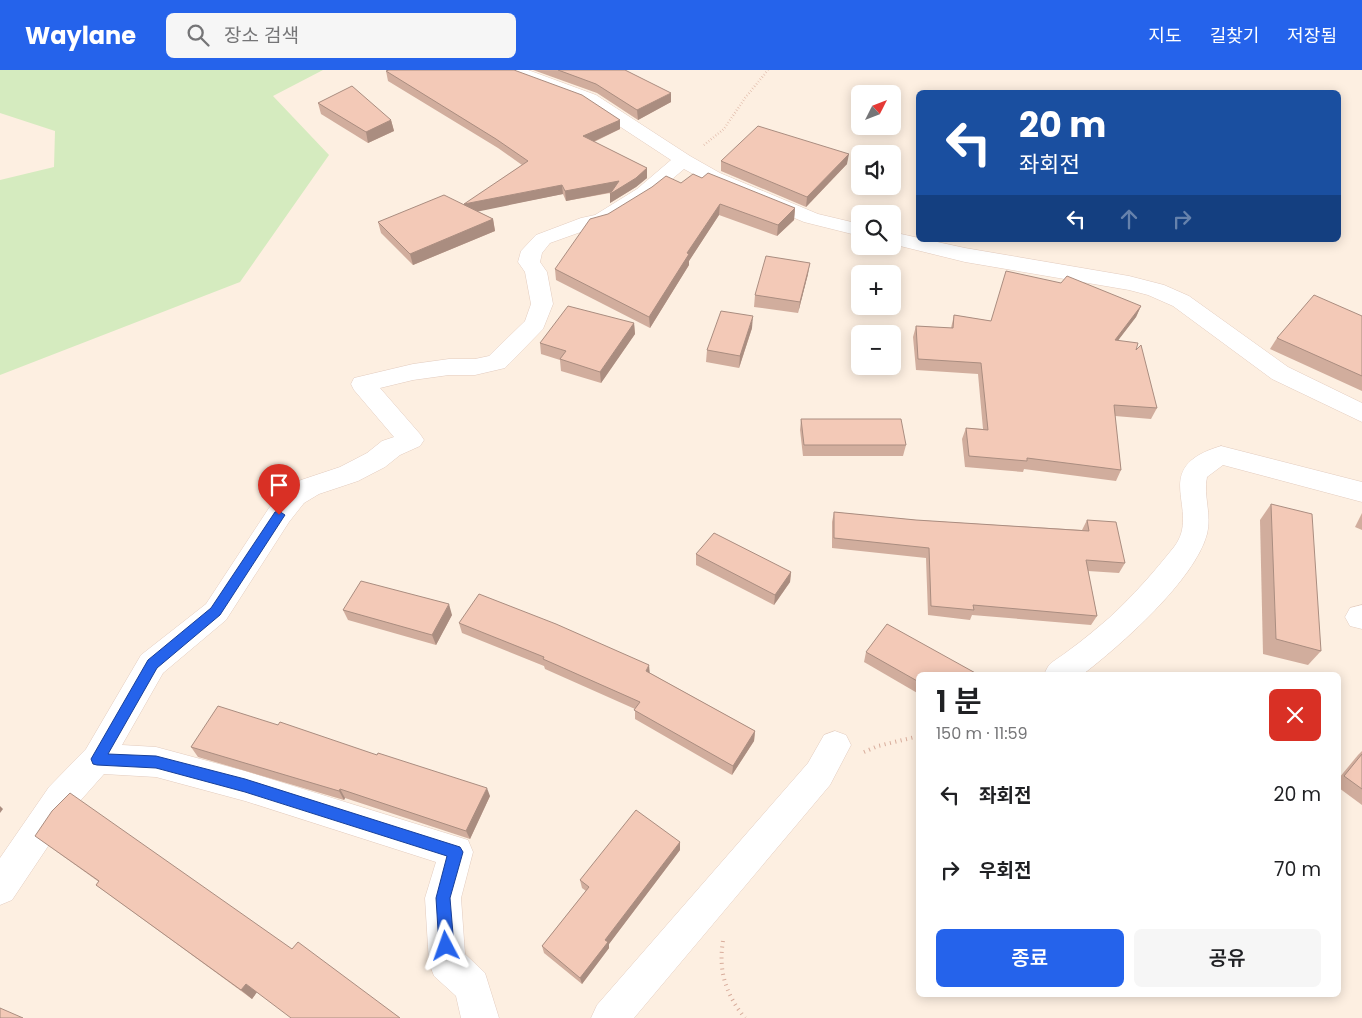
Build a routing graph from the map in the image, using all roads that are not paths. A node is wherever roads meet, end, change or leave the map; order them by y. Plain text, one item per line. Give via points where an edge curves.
1 (512, 70) edge
2 (683, 160) junction
3 (851, 228) edge
4 (901, 240) edge
5 (1362, 413) edge
6 (1362, 492) edge
7 (1063, 672) edge
8 (835, 745) dead end
9 (97, 759) junction
10 (0, 888) edge
11 (480, 1018) edge
12 (610, 1018) edge

1 - 2 street via 590,98
2 - 3 street via 713,177 811,218
2 - 9 street via 644,193 601,220 543,239 532,251 529,262 536,272 542,304 535,324 497,362 413,372 362,384 411,440 391,448 349,474 310,487 295,496 279,515 216,612 152,664
4 - 5 street via 1156,290 1181,301 1280,374
6 - 7 street via 1221,455 1207,461 1195,473 1192,488 1196,518 1188,550 1162,584 1116,629
8 - 12 street via 819,774
9 - 10 street via 61,798
9 - 11 street via 156,762 245,786 456,852 443,898 448,963 472,986

